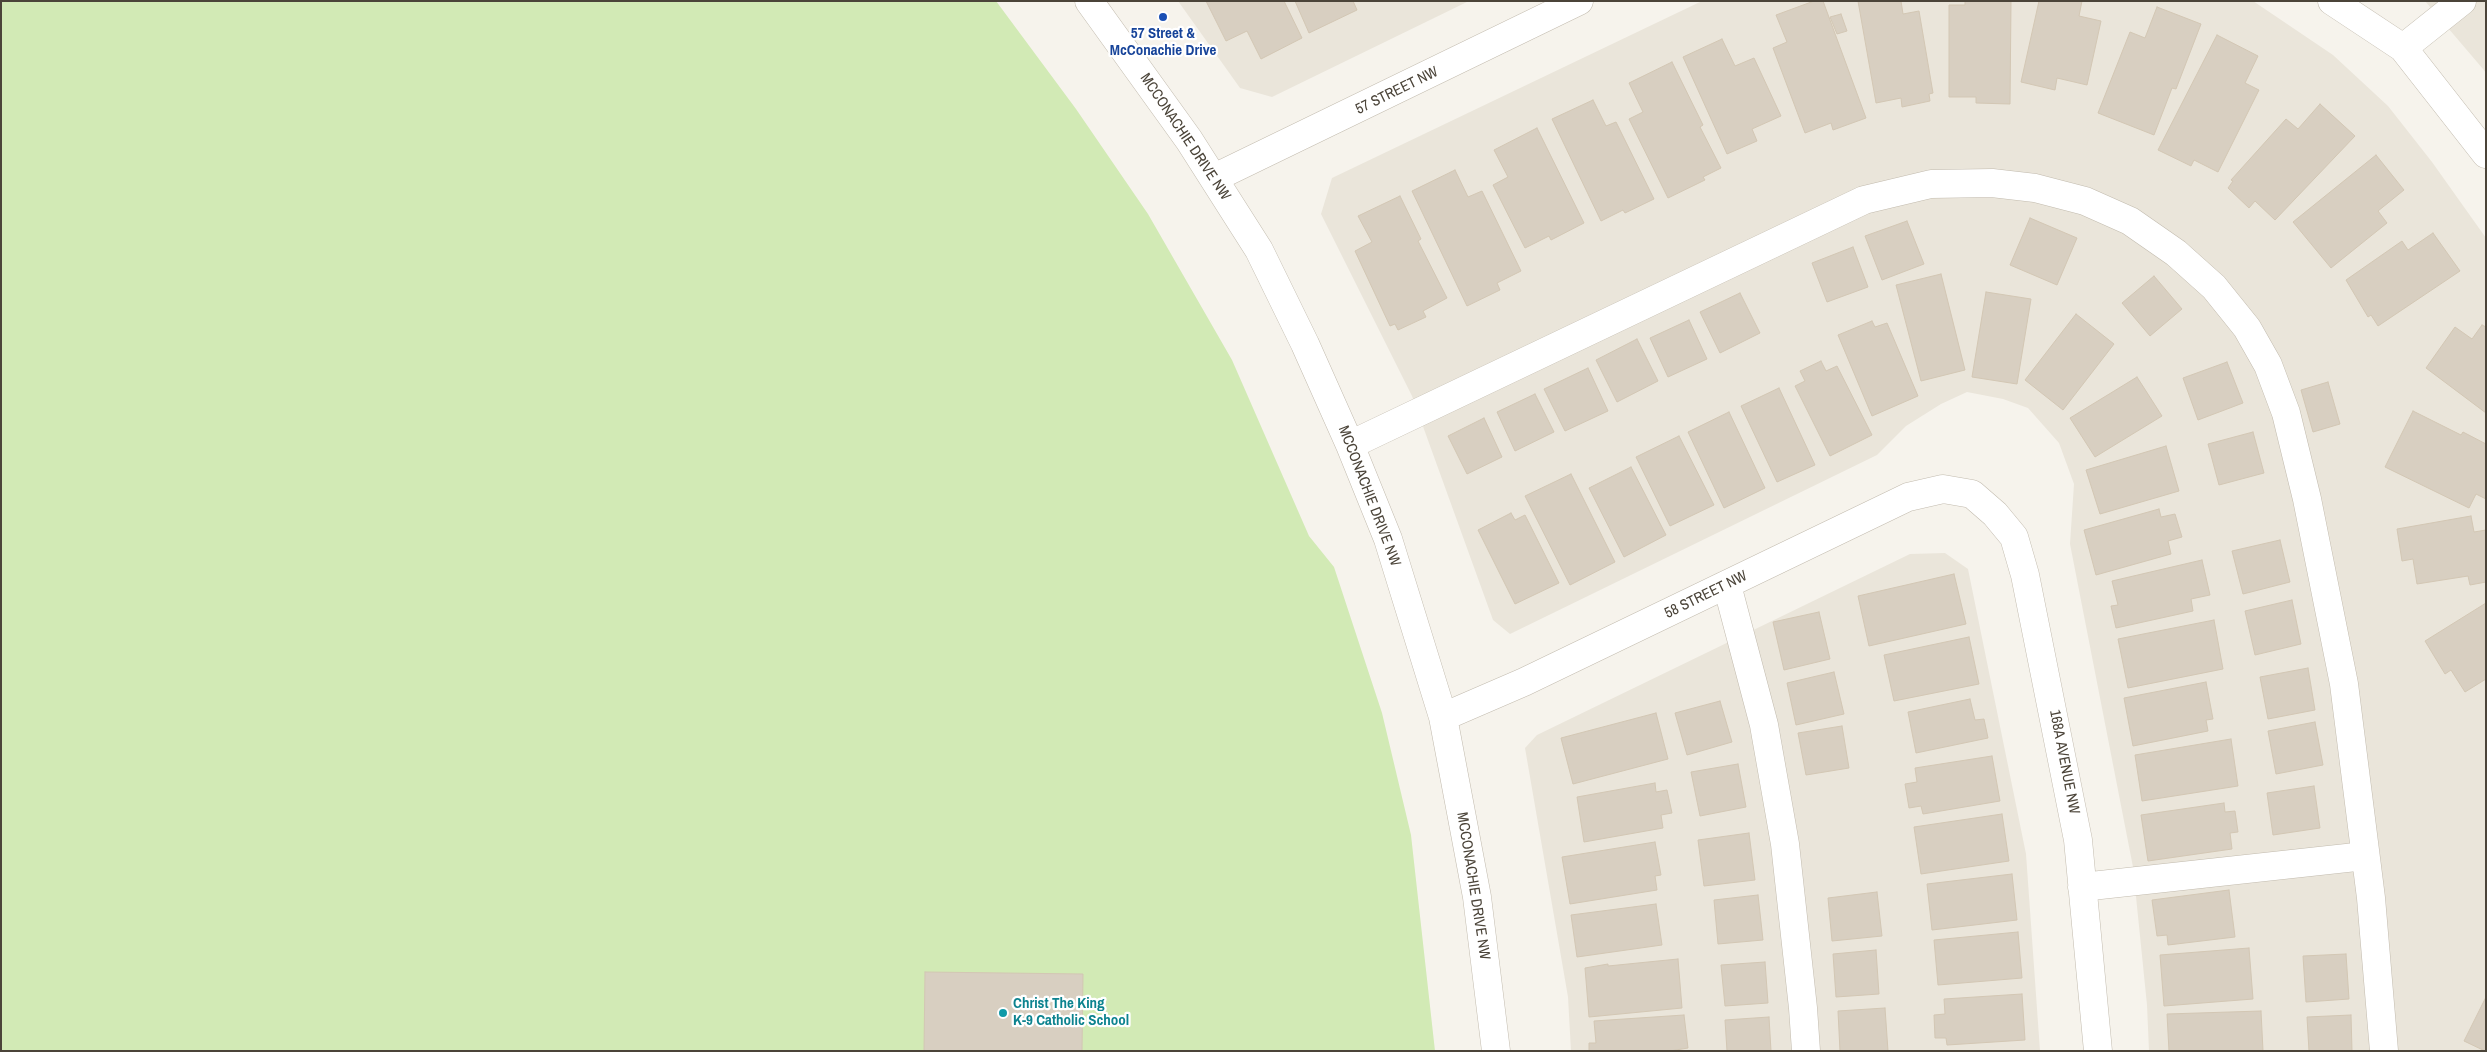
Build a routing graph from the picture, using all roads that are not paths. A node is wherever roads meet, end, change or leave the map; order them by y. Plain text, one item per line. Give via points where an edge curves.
1 (1089, 1) edge
2 (1579, 1) edge
3 (2332, 1) edge
4 (2462, 1) edge
5 (2402, 48) junction
6 (2486, 154) edge
7 (1214, 178) junction
8 (1350, 445) junction
9 (1972, 494) joint
10 (1727, 584) junction
11 (1443, 717) junction
12 (2365, 856) junction
13 (2082, 887) junction
14 (1496, 1051) edge
15 (1806, 1051) edge
16 (2098, 1051) edge
17 (2384, 1051) edge

1 - 7 street, MCCONACHIE DRIVE NW
2 - 7 street, 57 STREET NW
3 - 5 street
4 - 5 street
5 - 6 street
7 - 8 street, MCCONACHIE DRIVE NW via 1259,250
8 - 11 street, MCCONACHIE DRIVE NW via 1388,539
8 - 12 street via 1864,200 1931,184 1992,183 2035,188 2085,201 2130,221 2176,253 2214,287 2247,328 2268,365 2286,412 2344,684
9 - 10 street, 58 STREET NW via 1943,490 1908,497
9 - 13 street, 168A AVENUE NW via 2014,536 2025,575 2078,840
10 - 11 street, 58 STREET NW via 1524,682
10 - 15 street via 1764,724 1785,844
11 - 14 street, MCCONACHIE DRIVE NW via 1477,897
12 - 13 street
12 - 17 street
13 - 16 street, 168A AVENUE NW

